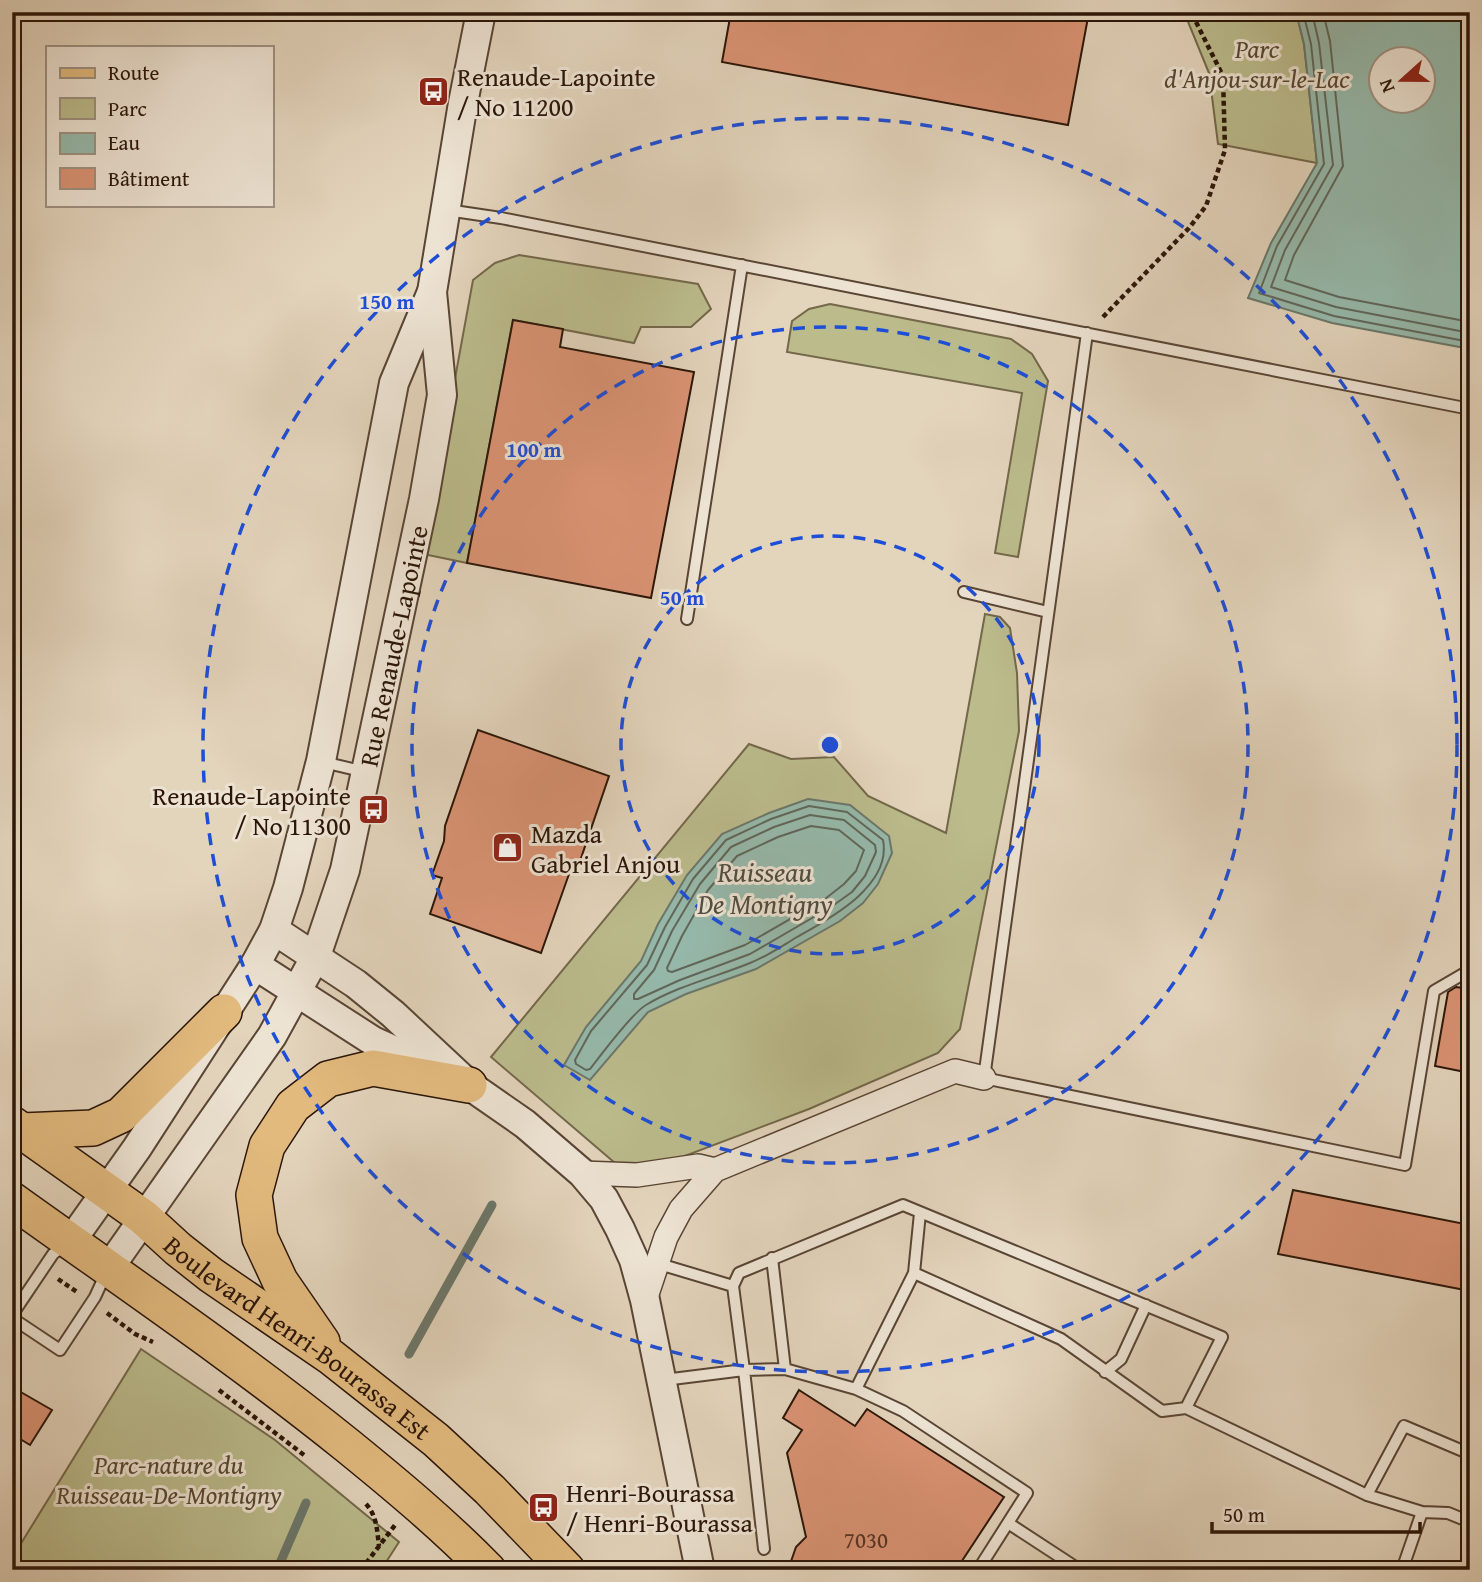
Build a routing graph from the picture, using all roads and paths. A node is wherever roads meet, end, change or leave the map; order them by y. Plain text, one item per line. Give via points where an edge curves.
1 (481, 12) edge
2 (1191, 12) edge
3 (444, 210) junction
4 (742, 265) junction
5 (432, 292) junction
6 (1087, 334) junction
7 (1470, 409) edge
8 (964, 592) dead end
9 (1048, 612) junction
10 (687, 619) dead end
11 (321, 761) junction
12 (367, 772) junction
13 (274, 930) junction
14 (316, 956) junction
15 (255, 965) junction
16 (1470, 970) edge
17 (297, 993) junction
18 (224, 1012) junction
19 (984, 1078) junction
20 (469, 1085) junction
21 (17, 1128) edge
22 (715, 1170) junction
23 (582, 1173) junction
24 (107, 1191) junction
25 (12, 1200) edge
26 (920, 1213) junction
27 (143, 1217) junction
28 (71, 1241) junction
29 (772, 1258) junction
30 (656, 1263) junction
31 (108, 1268) junction
32 (914, 1273) junction
33 (55, 1277) dead end
34 (733, 1286) junction
35 (78, 1293) dead end
36 (645, 1300) junction
37 (1146, 1305) junction
38 (106, 1313) dead end
39 (12, 1316) edge
40 (160, 1347) dead end
41 (331, 1357) junction
42 (785, 1369) junction
43 (744, 1370) junction
44 (1105, 1372) junction
45 (661, 1380) junction
46 (212, 1385) dead end
47 (856, 1388) junction
48 (1186, 1408) junction
49 (1470, 1454) edge
50 (306, 1456) dead end
51 (1367, 1495) junction
52 (358, 1497) dead end
53 (414, 1499) junction
54 (1422, 1512) junction
55 (1470, 1522) edge
56 (1009, 1523) junction
57 (379, 1546) junction
58 (764, 1549) dead end
59 (1060, 1565) edge
60 (361, 1570) edge
61 (488, 1570) edge
62 (567, 1570) edge
63 (700, 1570) edge
64 (978, 1570) edge
65 (1080, 1570) edge
66 (1402, 1570) edge

1 - 3 street, Rue Renaude-Lapointe
2 - 6 path via 1223,76 1225,150 1206,206
3 - 4 lane
3 - 5 street, Rue Renaude-Lapointe
4 - 6 lane
4 - 10 lane
5 - 11 street, Rue Renaude-Lapointe via 394,383
5 - 12 street, Rue Renaude-Lapointe via 442,395
6 - 7 lane
6 - 9 lane
8 - 9 lane
9 - 19 lane
11 - 12 lane
11 - 13 street, Rue Renaude-Lapointe
12 - 14 street, Rue Renaude-Lapointe via 345,870
13 - 14 street
13 - 15 street, Rue Renaude-Lapointe
14 - 17 street, Rue Renaude-Lapointe
14 - 20 street via 393,1014
15 - 17 street
15 - 18 street, Rue Renaude-Lapointe
16 - 19 lane via 1434,991 1405,1165
17 - 20 street via 373,1041
17 - 27 street, Rue Renaude-Lapointe via 249,1069
18 - 21 main road via 121,1115 93,1128
18 - 24 street, Rue Renaude-Lapointe
19 - 22 street via 955,1071
20 - 23 street via 525,1124
20 - 41 main road via 373,1068 328,1079 293,1106 267,1146 254,1195 260,1238 280,1281
21 - 24 main road, Boulevard Henri-Bourassa Est
22 - 23 street via 698,1166 637,1175
22 - 30 street via 681,1209
23 - 36 street via 604,1199 620,1229
24 - 27 main road, Boulevard Henri-Bourassa Est
24 - 28 street, Rue Renaude-Lapointe
25 - 28 main road, Boulevard Henri-Bourassa Est
26 - 29 lane via 903,1205
26 - 32 lane
26 - 37 lane
27 - 31 street, Rue Renaude-Lapointe
27 - 41 main road, Boulevard Henri-Bourassa Est via 211,1275
28 - 31 main road, Boulevard Henri-Bourassa Est
28 - 39 lane via 53,1254
29 - 34 lane via 739,1273
29 - 42 lane
30 - 34 lane
30 - 36 street
31 - 39 lane via 60,1350
31 - 53 main road, Boulevard Henri-Bourassa Est via 289,1399
32 - 44 lane via 1061,1339
32 - 47 lane
33 - 35 path
34 - 43 lane
36 - 45 street
37 - 44 lane via 1121,1359
37 - 48 lane via 1222,1337
38 - 40 path
41 - 62 main road, Boulevard Henri-Bourassa Est via 436,1440
42 - 43 lane
42 - 47 lane
43 - 45 lane
43 - 58 lane
44 - 48 lane via 1162,1411
45 - 63 street
46 - 50 path
47 - 56 lane via 903,1411 1027,1493
48 - 51 lane
49 - 51 lane via 1404,1426
51 - 54 lane
52 - 57 path via 373,1512
53 - 57 path
53 - 61 main road, Boulevard Henri-Bourassa Est
54 - 55 lane via 1448,1513
54 - 66 lane
56 - 59 lane
56 - 64 lane
57 - 60 path
59 - 65 lane

